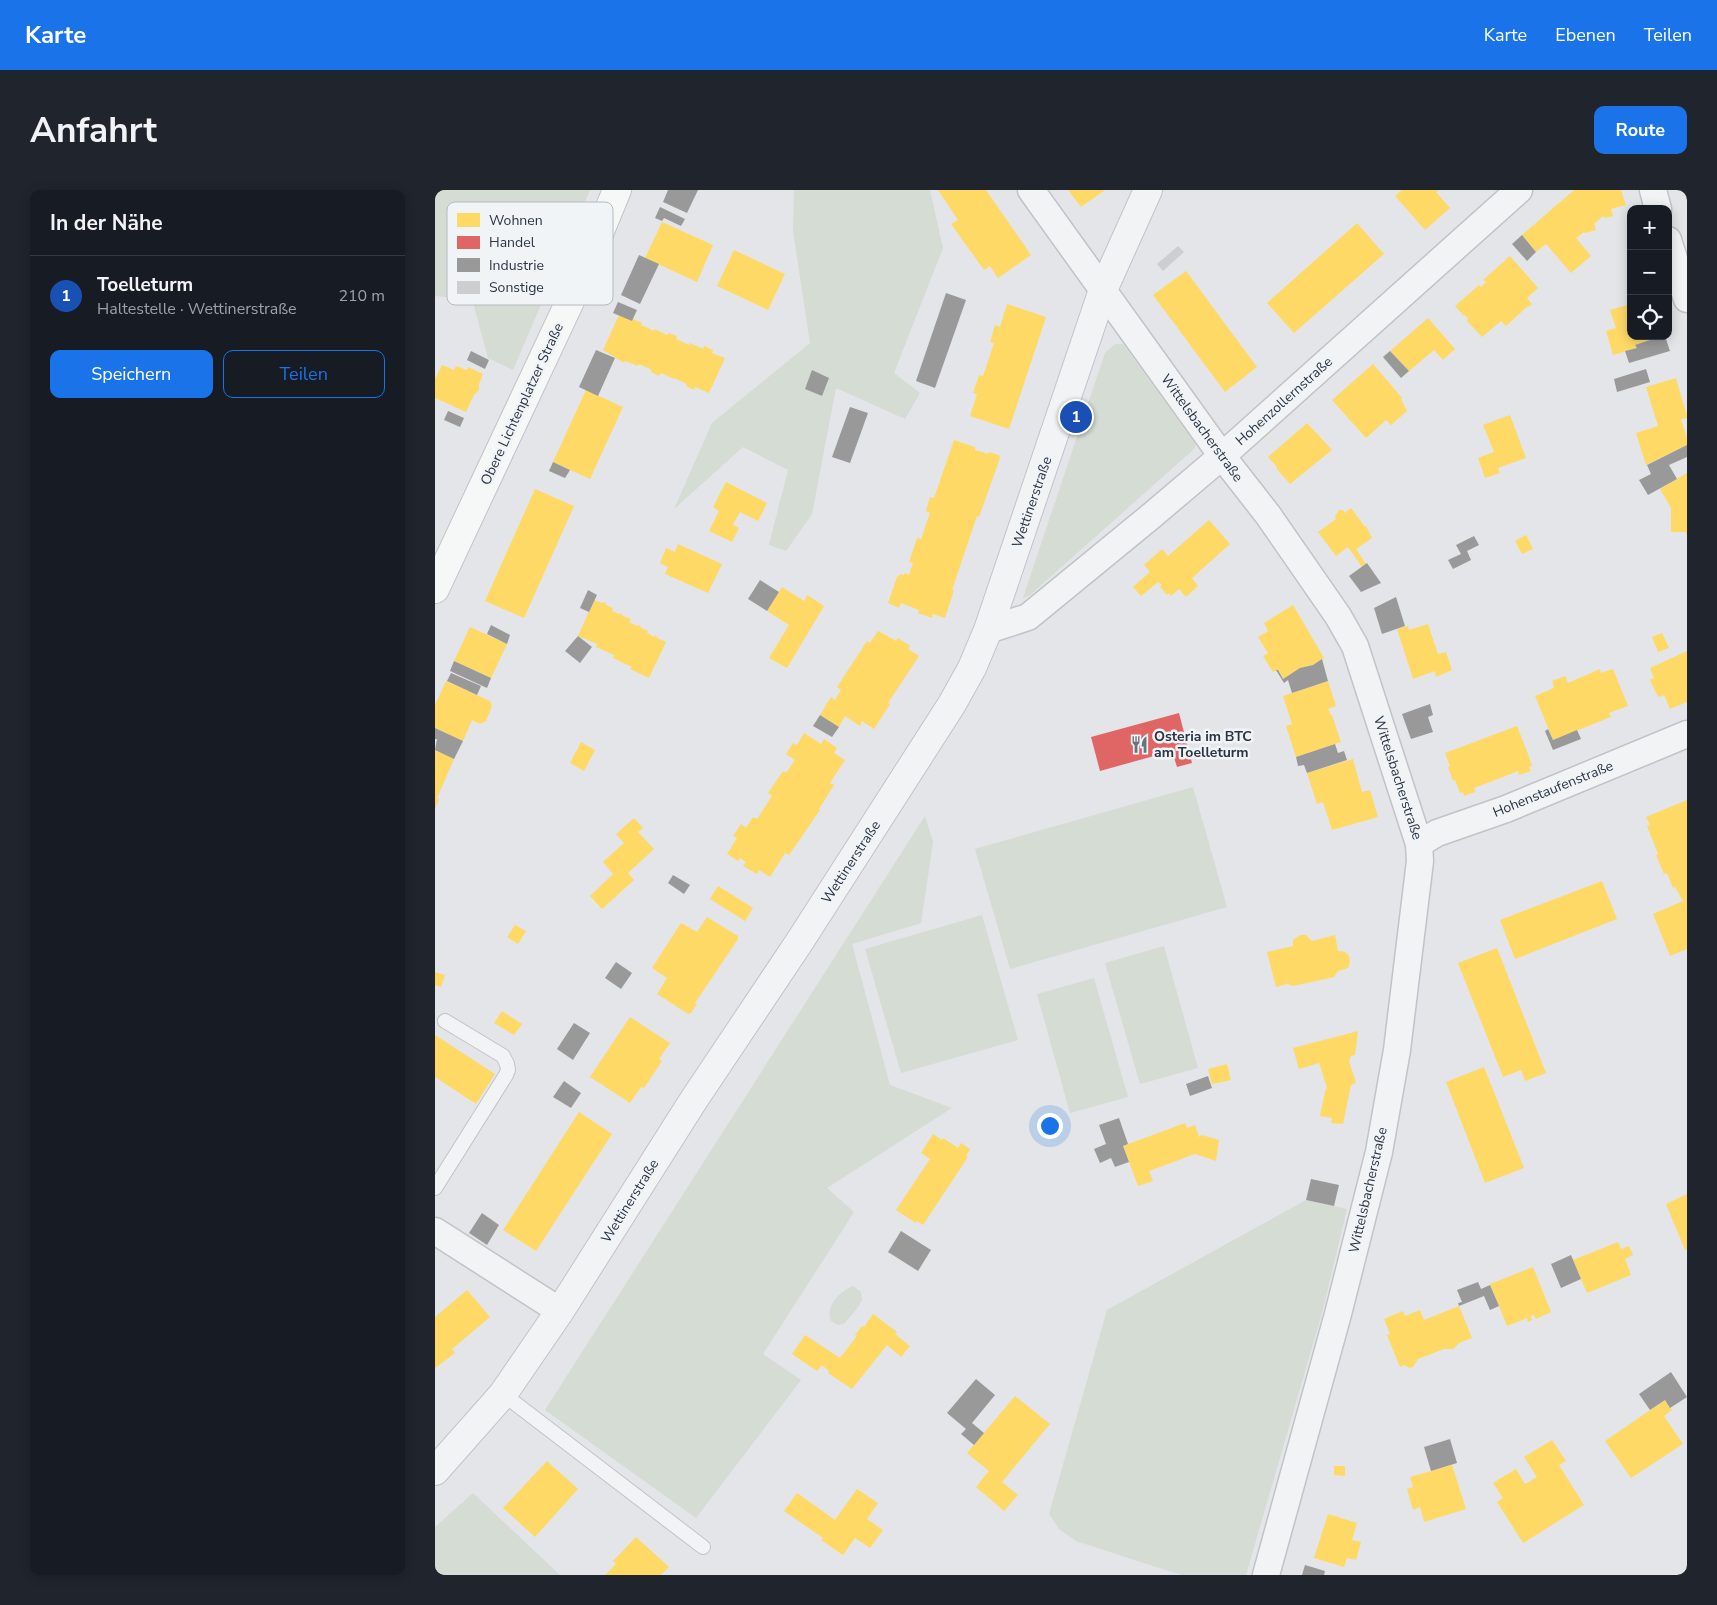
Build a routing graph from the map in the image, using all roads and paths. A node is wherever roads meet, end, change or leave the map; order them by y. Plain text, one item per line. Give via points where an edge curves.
1 (617, 190) edge
2 (1031, 190) edge
3 (1148, 190) edge
4 (1519, 190) edge
5 (1653, 190) edge
6 (612, 202) edge
7 (1658, 205) edge
8 (1671, 250) edge
9 (1103, 290) junction
10 (1687, 299) edge
11 (568, 305) edge
12 (1222, 456) junction
13 (435, 589) edge
14 (988, 630) junction
15 (1687, 734) edge
16 (1419, 844) junction
17 (445, 1021) dead end
18 (435, 1188) edge
19 (435, 1231) edge
20 (560, 1311) junction
21 (503, 1394) junction
22 (435, 1471) edge
23 (703, 1548) dead end
24 (1267, 1575) edge

1 - 6 main road, Obere Lichtenplatzer Straße
2 - 9 street, Wittelsbacherstraße
3 - 9 street, Wettinerstraße
4 - 12 street, Hohenzollernstraße
5 - 7 street
8 - 10 street
9 - 12 street, Wittelsbacherstraße
9 - 14 street, Wettinerstraße
11 - 13 main road, Obere Lichtenplatzer Straße
12 - 14 street, Hohenzollernstraße via 1028,617
12 - 16 street, Wittelsbacherstraße via 1268,515 1355,646
14 - 20 street, Wettinerstraße via 952,704
15 - 16 street, Hohenstaufenstraße via 1506,809 1437,833
16 - 24 street, Wittelsbacherstraße via 1420,861 1398,1041 1379,1152
17 - 18 lane via 503,1056 508,1070
19 - 20 street
20 - 21 street, Wettinerstraße
21 - 22 street, Wettinerstraße
21 - 23 lane

